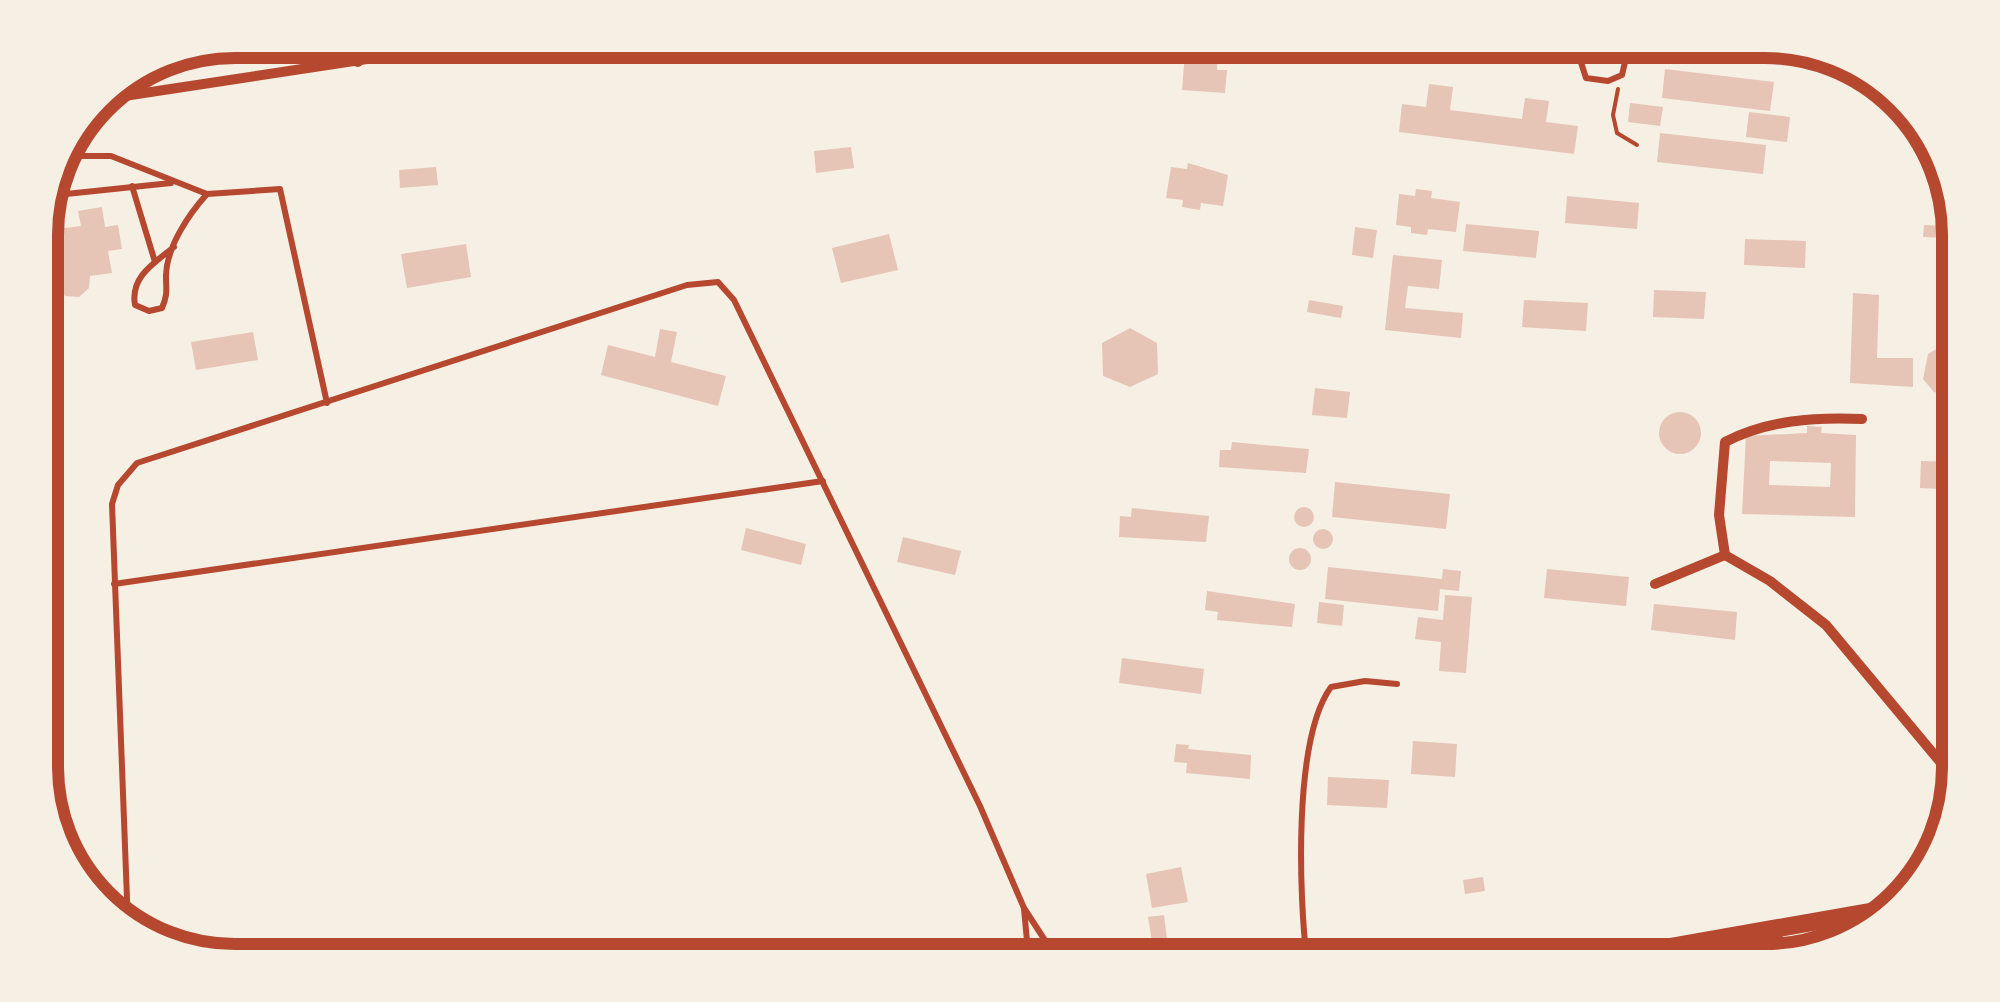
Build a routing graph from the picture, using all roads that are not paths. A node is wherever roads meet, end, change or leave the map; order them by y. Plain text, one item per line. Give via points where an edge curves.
1 (358, 58) edge
2 (382, 58) edge
3 (1580, 58) edge
4 (1621, 58) edge
5 (358, 62) junction
6 (124, 96) edge
7 (76, 156) edge
8 (172, 183) junction
9 (132, 186) junction
10 (63, 194) edge
11 (207, 194) junction
12 (174, 247) junction
13 (155, 262) junction
14 (327, 404) junction
15 (1862, 420) dead end
16 (823, 481) junction
17 (1725, 555) junction
18 (114, 584) junction
19 (1656, 584) dead end
20 (1397, 684) dead end
21 (1942, 764) edge
22 (127, 908) edge
23 (1024, 908) junction
24 (1866, 913) edge
25 (1777, 931) junction
26 (1027, 944) edge
27 (1048, 944) edge
28 (1306, 944) edge
29 (1696, 944) edge
30 (1778, 944) edge

1 - 5 street
2 - 5 street
3 - 4 lane via 1586,78 1608,81 1622,75
5 - 6 street
7 - 8 lane via 111,156
8 - 9 lane
8 - 11 lane
9 - 10 lane
9 - 13 lane
11 - 12 lane
11 - 14 lane via 280,189
12 - 13 lane
12 - 13 lane via 169,292 162,308 148,311 136,305 133,293
14 - 16 lane via 687,285 718,282 734,300
14 - 18 lane via 137,463 112,504
15 - 17 street via 1768,425 1725,442 1718,515
16 - 18 lane
16 - 23 lane
17 - 19 street
17 - 21 street via 1826,625
18 - 22 lane
20 - 28 lane via 1331,688 1315,709 1304,779
23 - 26 lane
23 - 27 lane
24 - 25 main road
25 - 29 main road
25 - 30 street

